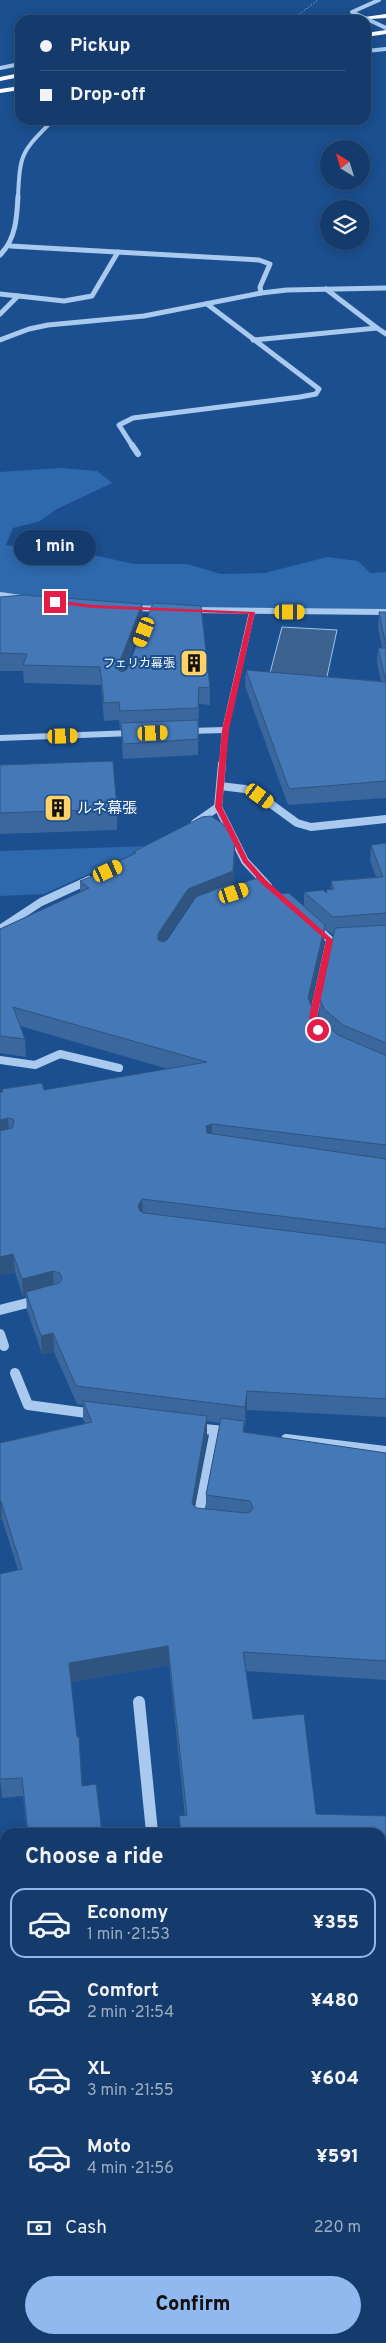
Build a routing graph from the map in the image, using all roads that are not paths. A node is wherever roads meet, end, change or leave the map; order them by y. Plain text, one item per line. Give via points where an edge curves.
1 (379, 0) edge
2 (359, 15) edge
3 (386, 16) edge
4 (371, 18) edge
5 (371, 20) edge
6 (386, 27) edge
7 (371, 28) edge
8 (386, 32) edge
9 (371, 34) edge
10 (381, 41) dead end
11 (371, 42) edge
12 (386, 49) edge
13 (371, 50) edge
14 (15, 65) edge
15 (0, 68) edge
16 (15, 76) edge
17 (0, 79) edge
18 (15, 81) edge
19 (0, 83) edge
20 (15, 90) edge
21 (0, 92) edge
22 (49, 125) edge
23 (10, 246) junction
24 (118, 252) junction
25 (0, 255) edge
26 (386, 288) edge
27 (326, 289) junction
28 (262, 293) junction
29 (0, 294) edge
30 (18, 296) junction
31 (207, 304) junction
32 (0, 314) edge
33 (386, 327) edge
34 (377, 328) junction
35 (0, 334) edge
36 (386, 334) edge
37 (8, 337) junction
38 (0, 340) edge
39 (253, 340) junction
40 (138, 454) dead end
41 (0, 595) edge
42 (28, 598) edge
43 (127, 608) edge
44 (172, 609) edge
45 (182, 610) edge
46 (252, 612) junction
47 (386, 612) edge
48 (226, 730) junction
49 (178, 732) edge
50 (140, 733) edge
51 (45, 736) junction
52 (0, 738) edge
53 (46, 746) dead end
54 (220, 786) junction
55 (218, 807) junction
56 (386, 819) edge
57 (187, 829) edge
58 (99, 875) edge
59 (265, 882) junction
60 (256, 885) edge
61 (272, 889) edge
62 (308, 921) edge
63 (0, 929) edge
64 (340, 939) edge
65 (330, 940) junction
66 (318, 1030) edge
67 (0, 1060) edge
68 (120, 1068) dead end
69 (46, 1298) edge
70 (0, 1310) edge
71 (0, 1334) edge
72 (4, 1346) dead end
73 (15, 1372) dead end
74 (106, 1416) edge
75 (185, 1426) edge
76 (215, 1430) junction
77 (243, 1434) edge
78 (272, 1437) edge
79 (386, 1451) edge
80 (208, 1521) edge
81 (139, 1702) dead end
82 (152, 1828) edge

1 - 2 street, bridge via 352,12
3 - 4 highway
5 - 6 street, bridge
6 - 7 highway
8 - 9 highway
10 - 11 highway
12 - 13 street
14 - 15 street
16 - 17 highway
18 - 19 highway
20 - 21 highway
22 - 23 street via 27,147 21,158
23 - 24 street
23 - 25 street
24 - 28 street via 259,260 270,264 260,286
24 - 30 street via 92,296 64,301
26 - 27 street
27 - 28 street
27 - 34 street
28 - 31 street
29 - 30 street
30 - 32 street
31 - 37 street via 144,316 48,325
31 - 39 street
33 - 34 street
34 - 36 street
34 - 39 street
35 - 37 street
37 - 38 street
39 - 40 street via 319,389 316,394 124,421 119,425
41 - 42 street
43 - 44 street via 152,612
45 - 46 street
46 - 47 street
46 - 48 street
48 - 49 street
48 - 54 street
50 - 51 street
51 - 52 street
51 - 53 street
54 - 55 street
54 - 56 street via 260,796 298,823 311,827
55 - 57 street
55 - 59 street via 245,860
58 - 63 street via 41,902
59 - 60 street
59 - 61 street
62 - 65 street
64 - 65 street
65 - 66 street via 313,1017
67 - 68 street via 35,1065 60,1054
69 - 70 street
71 - 72 street
73 - 74 street via 28,1405
75 - 76 street
76 - 77 street
76 - 80 street via 198,1520
78 - 79 street
81 - 82 street

